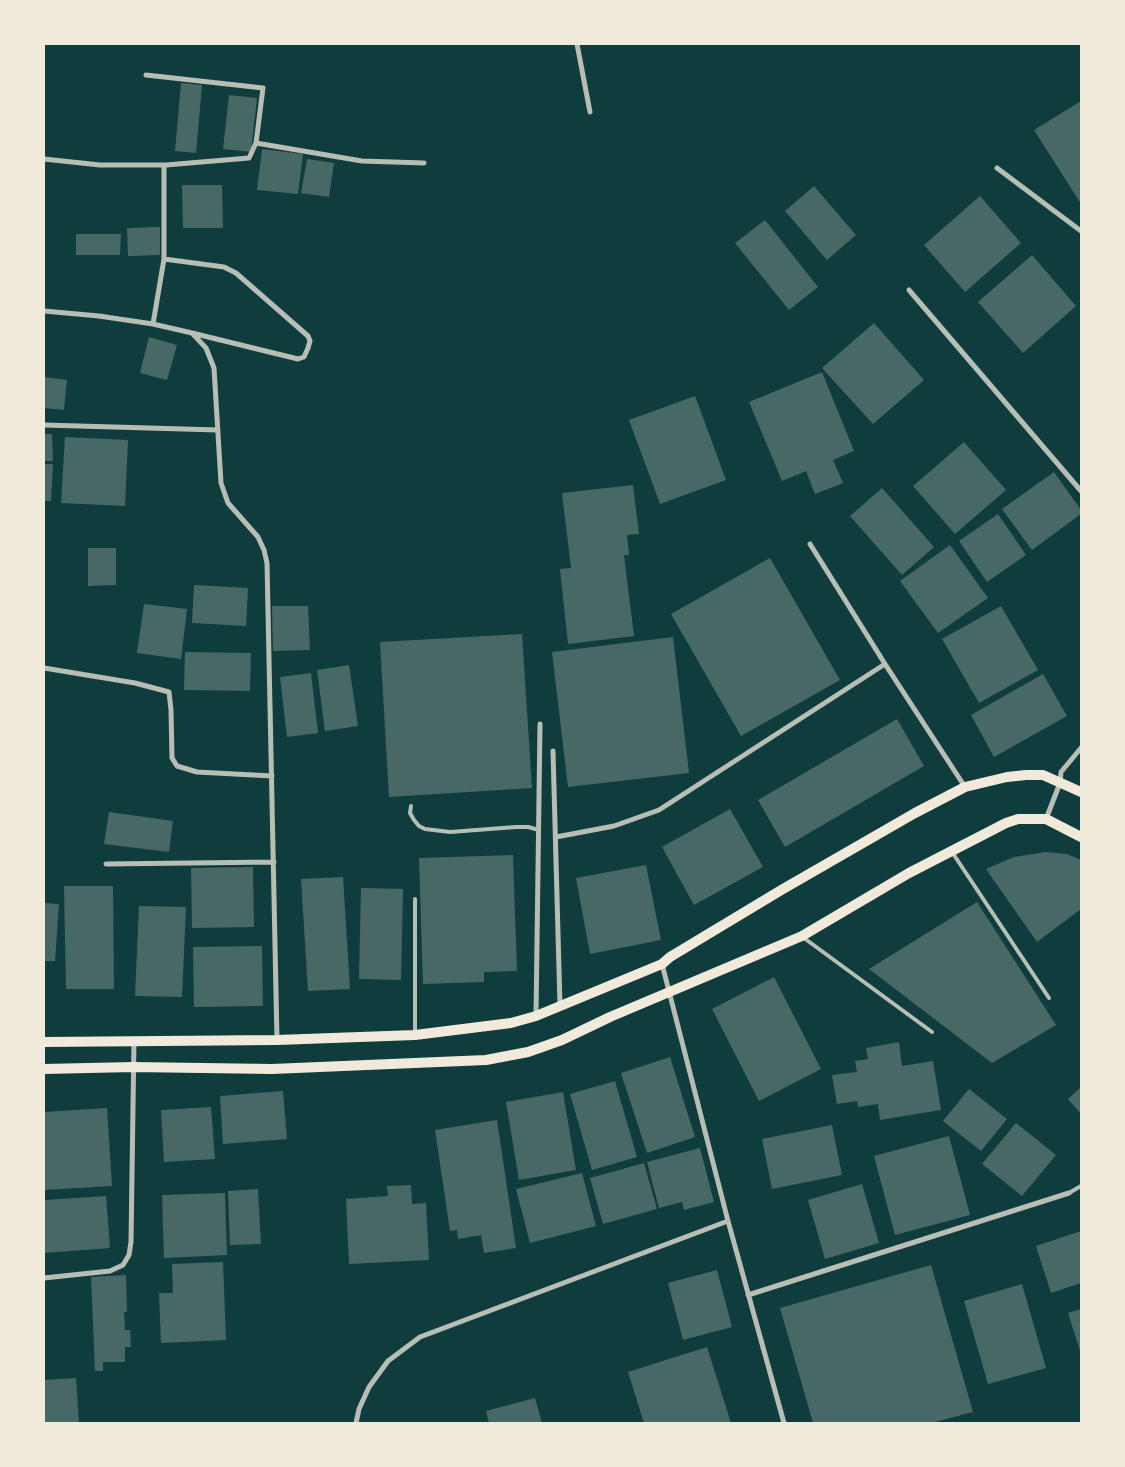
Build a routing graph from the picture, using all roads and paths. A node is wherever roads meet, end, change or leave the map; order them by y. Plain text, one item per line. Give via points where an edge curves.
1 (577, 44) edge
2 (146, 75) dead end
3 (590, 112) dead end
4 (256, 143) junction
5 (44, 159) edge
6 (424, 163) dead end
7 (164, 165) junction
8 (997, 168) dead end
9 (1081, 231) edge
10 (164, 259) junction
11 (909, 290) dead end
12 (44, 311) edge
13 (153, 324) junction
14 (192, 333) junction
15 (44, 425) edge
16 (218, 430) junction
17 (1081, 491) edge
18 (810, 544) dead end
19 (885, 664) junction
20 (44, 668) edge
21 (540, 724) dead end
22 (1081, 748) edge
23 (554, 751) dead end
24 (272, 776) junction
25 (1060, 783) junction
26 (965, 787) junction
27 (1081, 792) edge
28 (411, 806) dead end
29 (1046, 819) junction
30 (539, 830) junction
31 (556, 837) junction
32 (1081, 837) edge
33 (952, 851) junction
34 (274, 862) junction
35 (106, 864) dead end
36 (415, 900) dead end
37 (802, 936) junction
38 (662, 964) junction
39 (670, 991) junction
40 (1049, 998) dead end
41 (560, 1006) junction
42 (536, 1016) junction
43 (932, 1032) dead end
44 (415, 1035) junction
45 (134, 1040) junction
46 (278, 1040) junction
47 (44, 1042) edge
48 (133, 1067) junction
49 (44, 1069) edge
50 (1081, 1186) edge
51 (1069, 1193) joint
52 (728, 1221) junction
53 (44, 1278) edge
54 (748, 1295) junction
55 (356, 1423) edge
56 (784, 1423) edge

1 - 3 street
2 - 4 street via 263,88
4 - 6 street via 362,161
4 - 7 street via 249,158
5 - 7 street via 100,165
7 - 10 street
8 - 9 street
10 - 13 street
10 - 14 street via 224,267 236,273 310,341 304,357 298,359
11 - 17 street
12 - 13 street
13 - 14 street
14 - 16 street via 206,348 214,368
15 - 16 street
16 - 24 street via 220,483 228,503 258,537 264,550
18 - 19 street
19 - 26 street
19 - 31 street via 659,810 614,826
20 - 24 street via 169,692 172,758 177,766 197,772
21 - 30 street
22 - 25 street via 1061,772
23 - 31 street
24 - 34 street
25 - 26 main road via 1043,775 1026,775
25 - 27 main road
25 - 29 street
26 - 38 main road via 824,865
28 - 30 lane via 414,820 425,829 450,832 528,827
29 - 32 main road
29 - 33 main road via 1018,819 1006,823
30 - 42 street
31 - 41 street
33 - 37 main road
33 - 40 lane
34 - 35 street
34 - 46 street
36 - 44 lane
37 - 39 main road
37 - 43 lane
38 - 39 street
38 - 41 main road
39 - 48 main road via 562,1040 528,1052 486,1060 272,1069
39 - 52 street
41 - 42 main road
42 - 44 main road via 511,1023
44 - 46 main road
45 - 46 main road
45 - 47 main road
45 - 48 street
48 - 49 main road
48 - 53 street via 129,1255 123,1265 110,1271
50 - 51 lane
51 - 54 street
52 - 54 street
52 - 55 street via 420,1337 388,1362 369,1387
54 - 56 street

